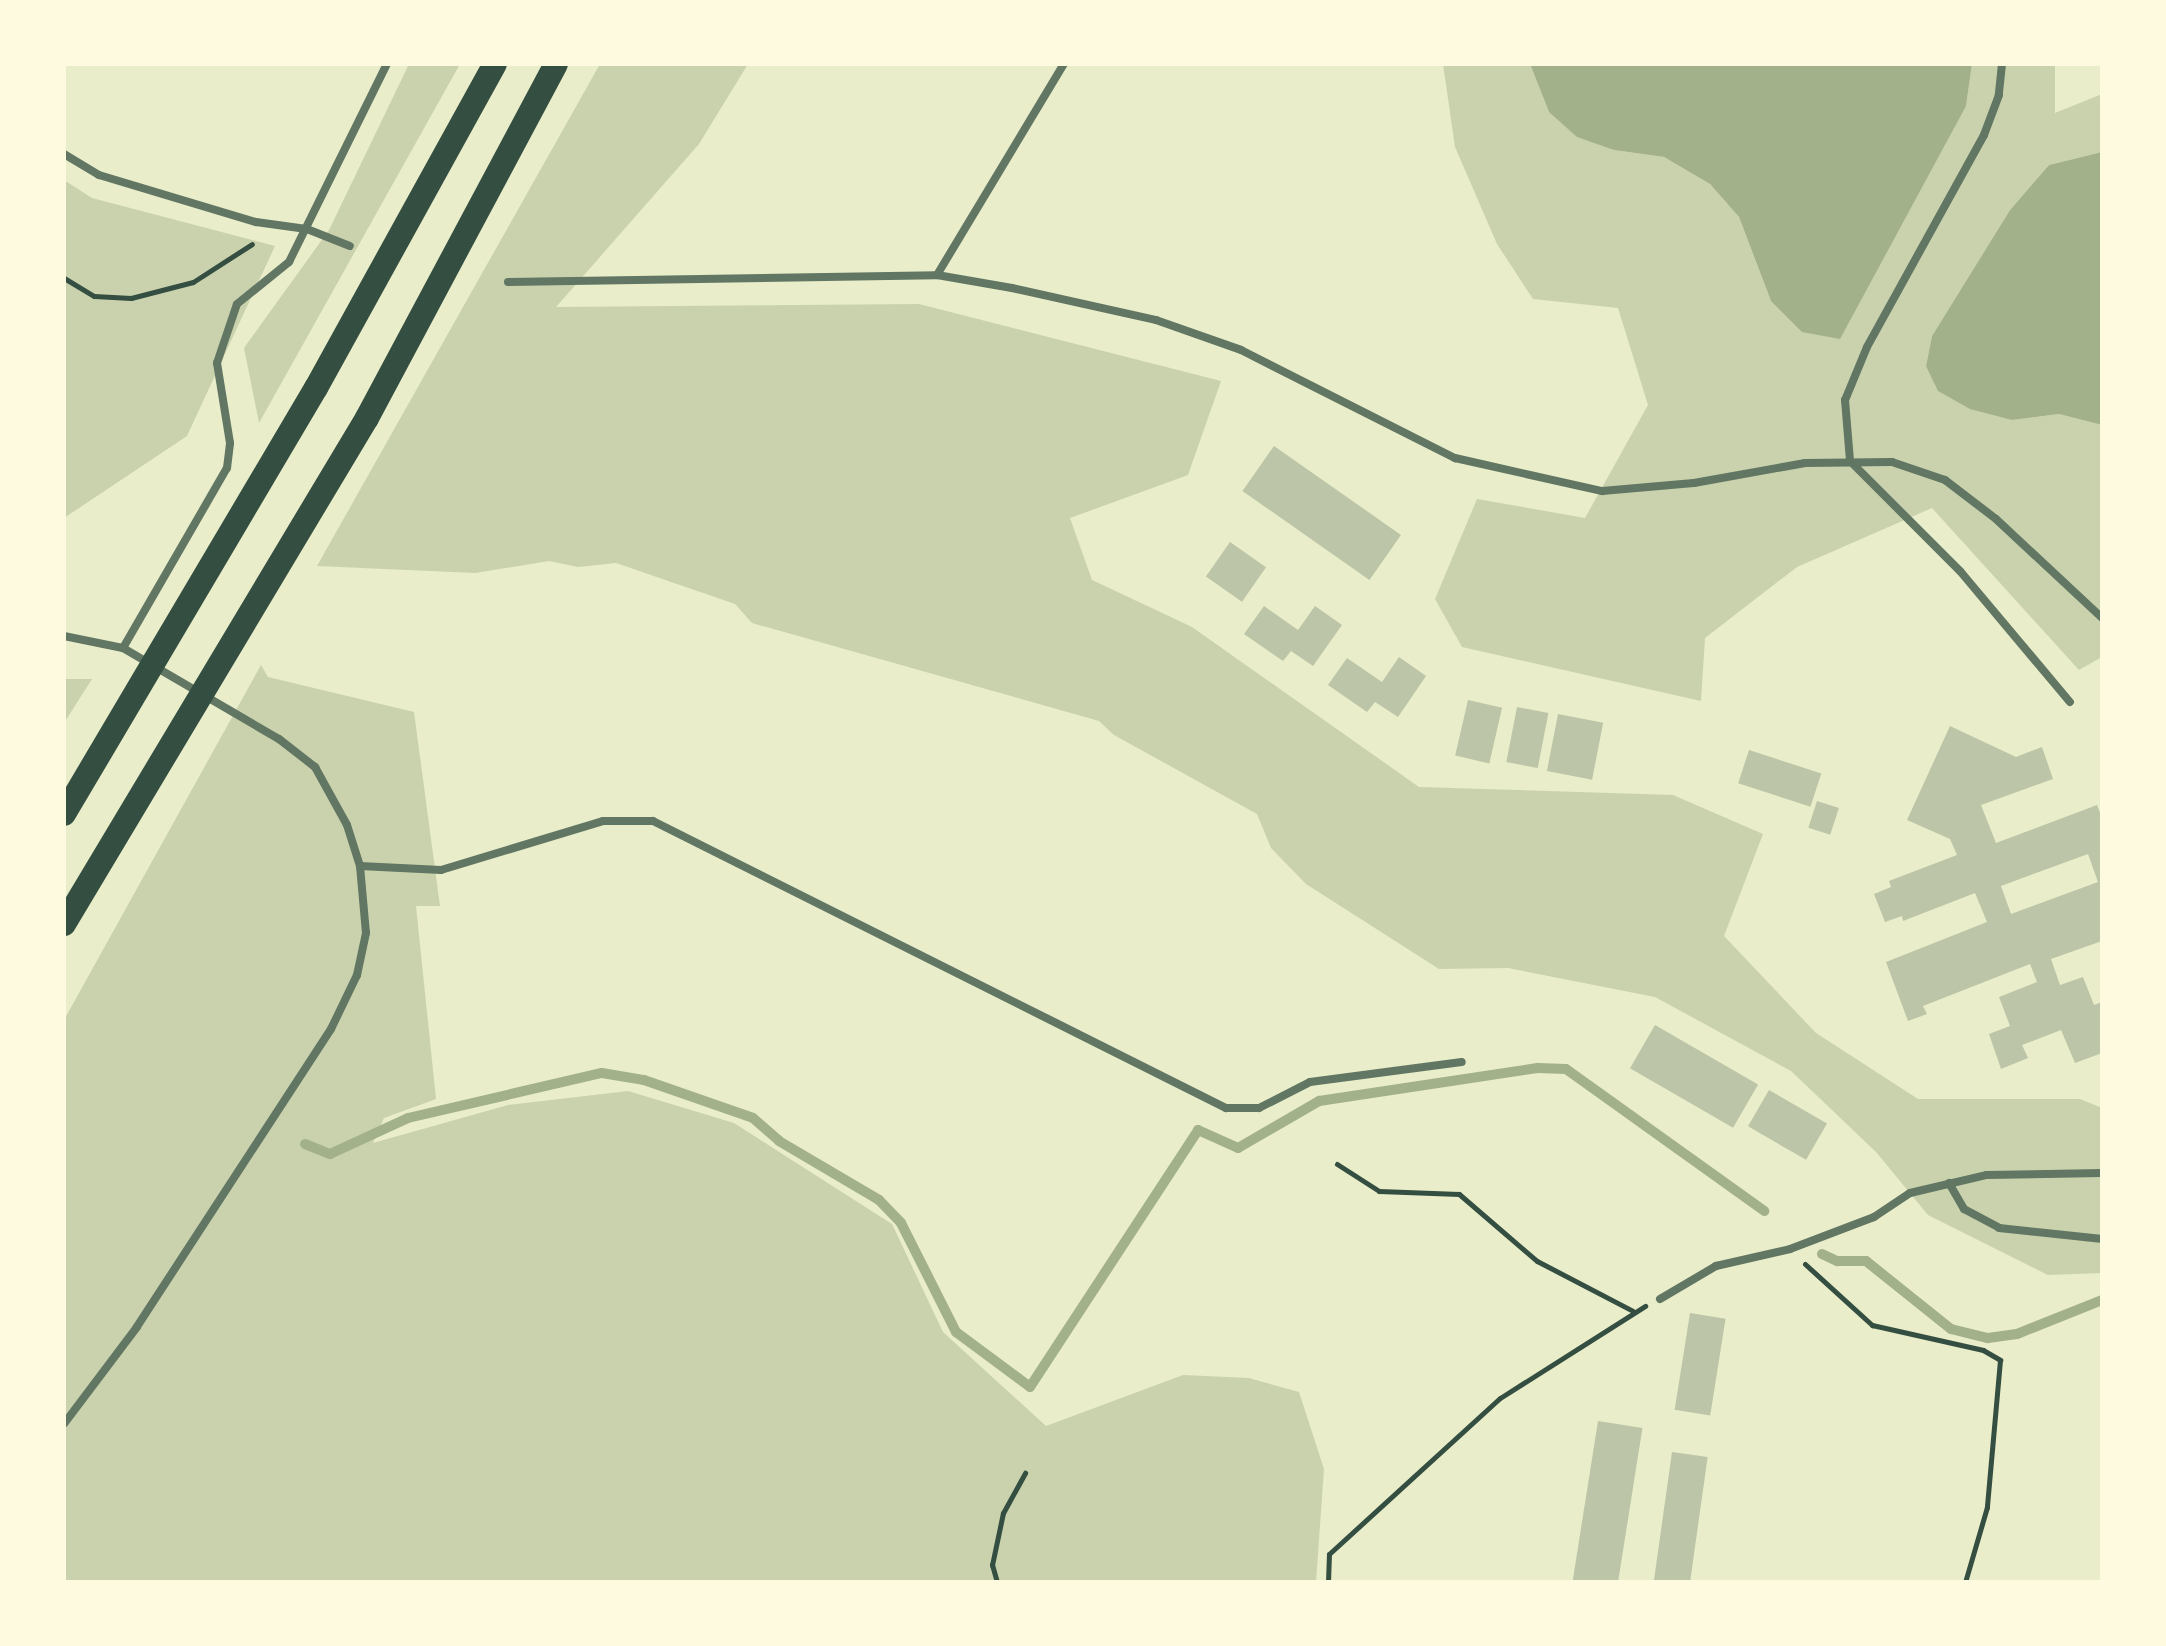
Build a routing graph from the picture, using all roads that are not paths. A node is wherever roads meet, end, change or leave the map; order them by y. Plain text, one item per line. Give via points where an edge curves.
1 (387, 64) edge
2 (495, 64) edge
3 (556, 64) edge
4 (1064, 64) edge
5 (2002, 64) edge
6 (64, 154) edge
7 (307, 229) junction
8 (350, 246) dead end
9 (937, 275) junction
10 (508, 282) dead end
11 (1850, 461) junction
12 (2102, 618) edge
13 (64, 636) edge
14 (123, 648) junction
15 (2070, 702) dead end
16 (64, 814) edge
17 (360, 866) junction
18 (64, 924) edge
19 (1462, 1062) dead end
20 (2102, 1173) edge
21 (1949, 1183) junction
22 (2102, 1239) edge
23 (1660, 1299) road end
24 (64, 1424) edge

1 - 7 street
2 - 16 highway via 316,388
3 - 18 highway via 367,418
4 - 9 street
5 - 11 street via 1999,95 1984,135 1867,347 1845,400
6 - 7 street via 99,175 256,222
7 - 8 street
7 - 14 street via 289,262 237,304 217,363 230,443 227,468
9 - 10 street
9 - 11 street via 1170,325 1241,350 1455,458 1535,479 1602,491
11 - 12 street via 1892,462 1945,480 1996,519
11 - 15 street via 1960,571
13 - 14 street
14 - 17 street via 279,739 315,767 347,825
17 - 19 street via 441,870 603,821 653,821 1226,1108 1259,1108 1310,1082
17 - 24 street via 366,933 357,975 331,1029 137,1327
20 - 21 street via 1987,1175
21 - 22 street via 1964,1209 1999,1228
21 - 23 street via 1910,1193 1874,1217 1790,1249 1716,1266

